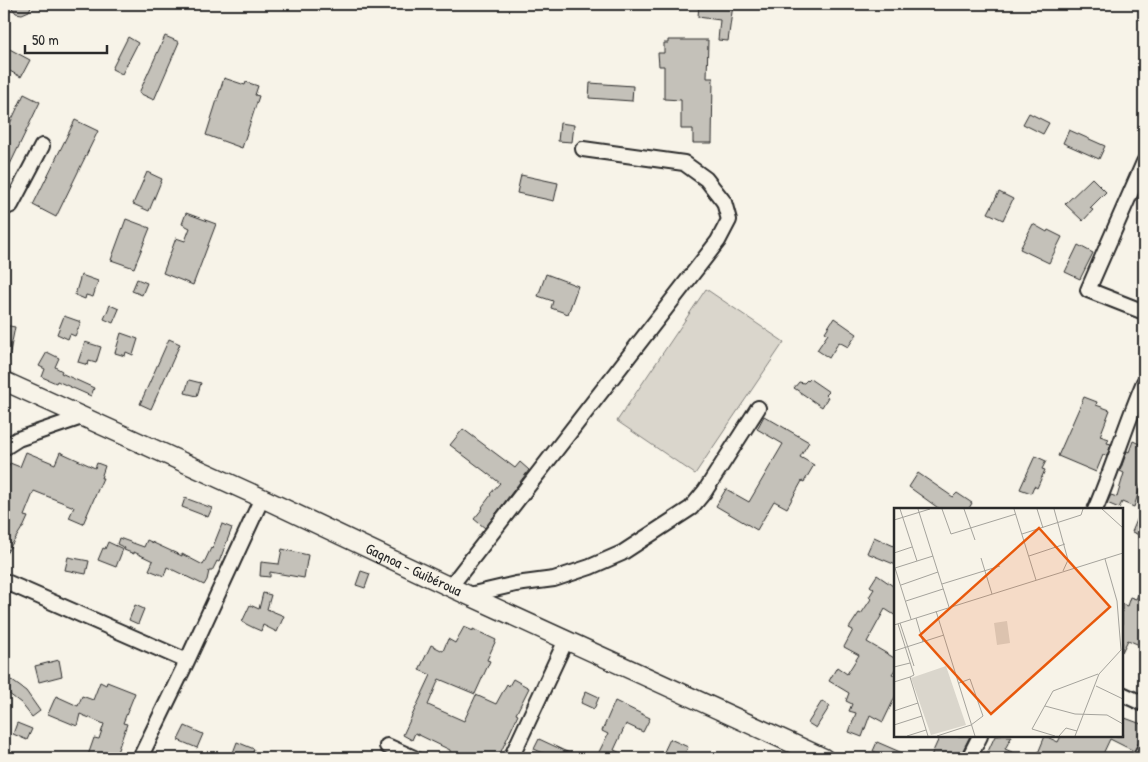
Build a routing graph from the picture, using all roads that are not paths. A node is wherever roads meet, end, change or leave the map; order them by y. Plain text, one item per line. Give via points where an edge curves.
1 (42, 146) dead end
2 (583, 149) dead end
3 (1144, 162) edge
4 (4, 208) edge
5 (1144, 312) edge
6 (4, 381) edge
7 (1144, 382) edge
8 (758, 408) dead end
9 (82, 417) junction
10 (4, 448) edge
11 (262, 498) junction
12 (1096, 508) edge
13 (4, 581) edge
14 (450, 587) junction
15 (470, 596) junction
16 (566, 640) junction
17 (187, 661) junction
18 (1123, 694) edge
19 (1144, 704) edge
20 (980, 737) edge
21 (387, 746) dead end
22 (1144, 750) edge
23 (140, 758) edge
24 (414, 758) edge
25 (511, 758) edge
26 (824, 758) edge
27 (969, 758) edge
28 (1140, 758) edge

1 - 4 street via 11,205
2 - 14 street via 684,163 706,179 724,202 729,220 718,241
3 - 5 street via 1088,290
6 - 9 main road, Gagnoa - Guibéroua
7 - 12 street
8 - 15 street via 691,508 622,553 590,567 554,579 516,584
9 - 10 street via 18,439
9 - 11 main road, Gagnoa - Guibéroua
11 - 14 main road, Gagnoa - Guibéroua
11 - 17 street
13 - 17 street
14 - 15 main road, Gagnoa - Guibéroua
15 - 16 main road, Gagnoa - Guibéroua
16 - 25 street
16 - 26 main road, Gagnoa - Guibéroua
17 - 23 street
18 - 19 street
20 - 27 street
21 - 24 street
22 - 28 street

